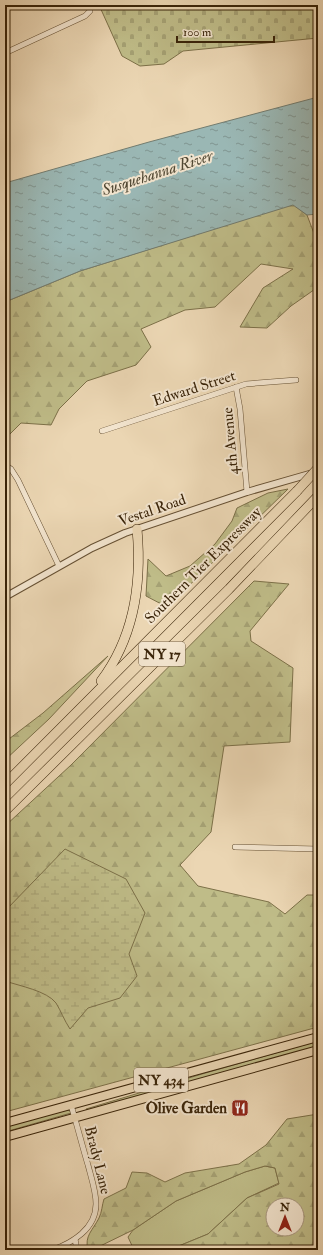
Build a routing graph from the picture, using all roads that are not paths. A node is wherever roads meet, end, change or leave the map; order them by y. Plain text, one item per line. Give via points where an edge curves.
1 (90, 5) edge
2 (5, 53) edge
3 (296, 380) dead end
4 (236, 387) junction
5 (102, 431) dead end
6 (5, 465) edge
7 (318, 468) edge
8 (318, 472) edge
9 (246, 492) junction
10 (318, 496) edge
11 (137, 528) junction
12 (59, 566) junction
13 (5, 597) edge
14 (80, 708) junction
15 (5, 784) edge
16 (5, 811) edge
17 (235, 846) dead end
18 (318, 849) edge
19 (318, 1037) edge
20 (318, 1050) edge
21 (72, 1105) junction
22 (75, 1118) junction
23 (5, 1123) edge
24 (5, 1137) edge
25 (75, 1239) junction
26 (52, 1250) edge
27 (78, 1250) edge

1 - 2 street via 85,16
3 - 4 street, Edward Street via 258,382
4 - 5 street, Edward Street
4 - 9 street, 4th Avenue
6 - 12 street via 18,480
7 - 14 highway, Southern Tier Expressway / NY 17, bridge
8 - 9 street, Vestal Road
9 - 11 street, Vestal Road
10 - 16 highway, NY 17
11 - 12 street, Vestal Road via 107,540
11 - 14 highway via 138,574 130,624 114,662
12 - 13 street, Vestal Road
14 - 15 highway, Southern Tier Expressway / NY 17
17 - 18 street
19 - 21 main road, NY 434
20 - 22 main road, NY 434
21 - 22 street, Brady Lane
21 - 23 main road, NY 434
22 - 24 main road, NY 434
22 - 25 street, Brady Lane via 92,1178 96,1203 93,1218 87,1229
25 - 26 street, Brady Lane
25 - 27 street

